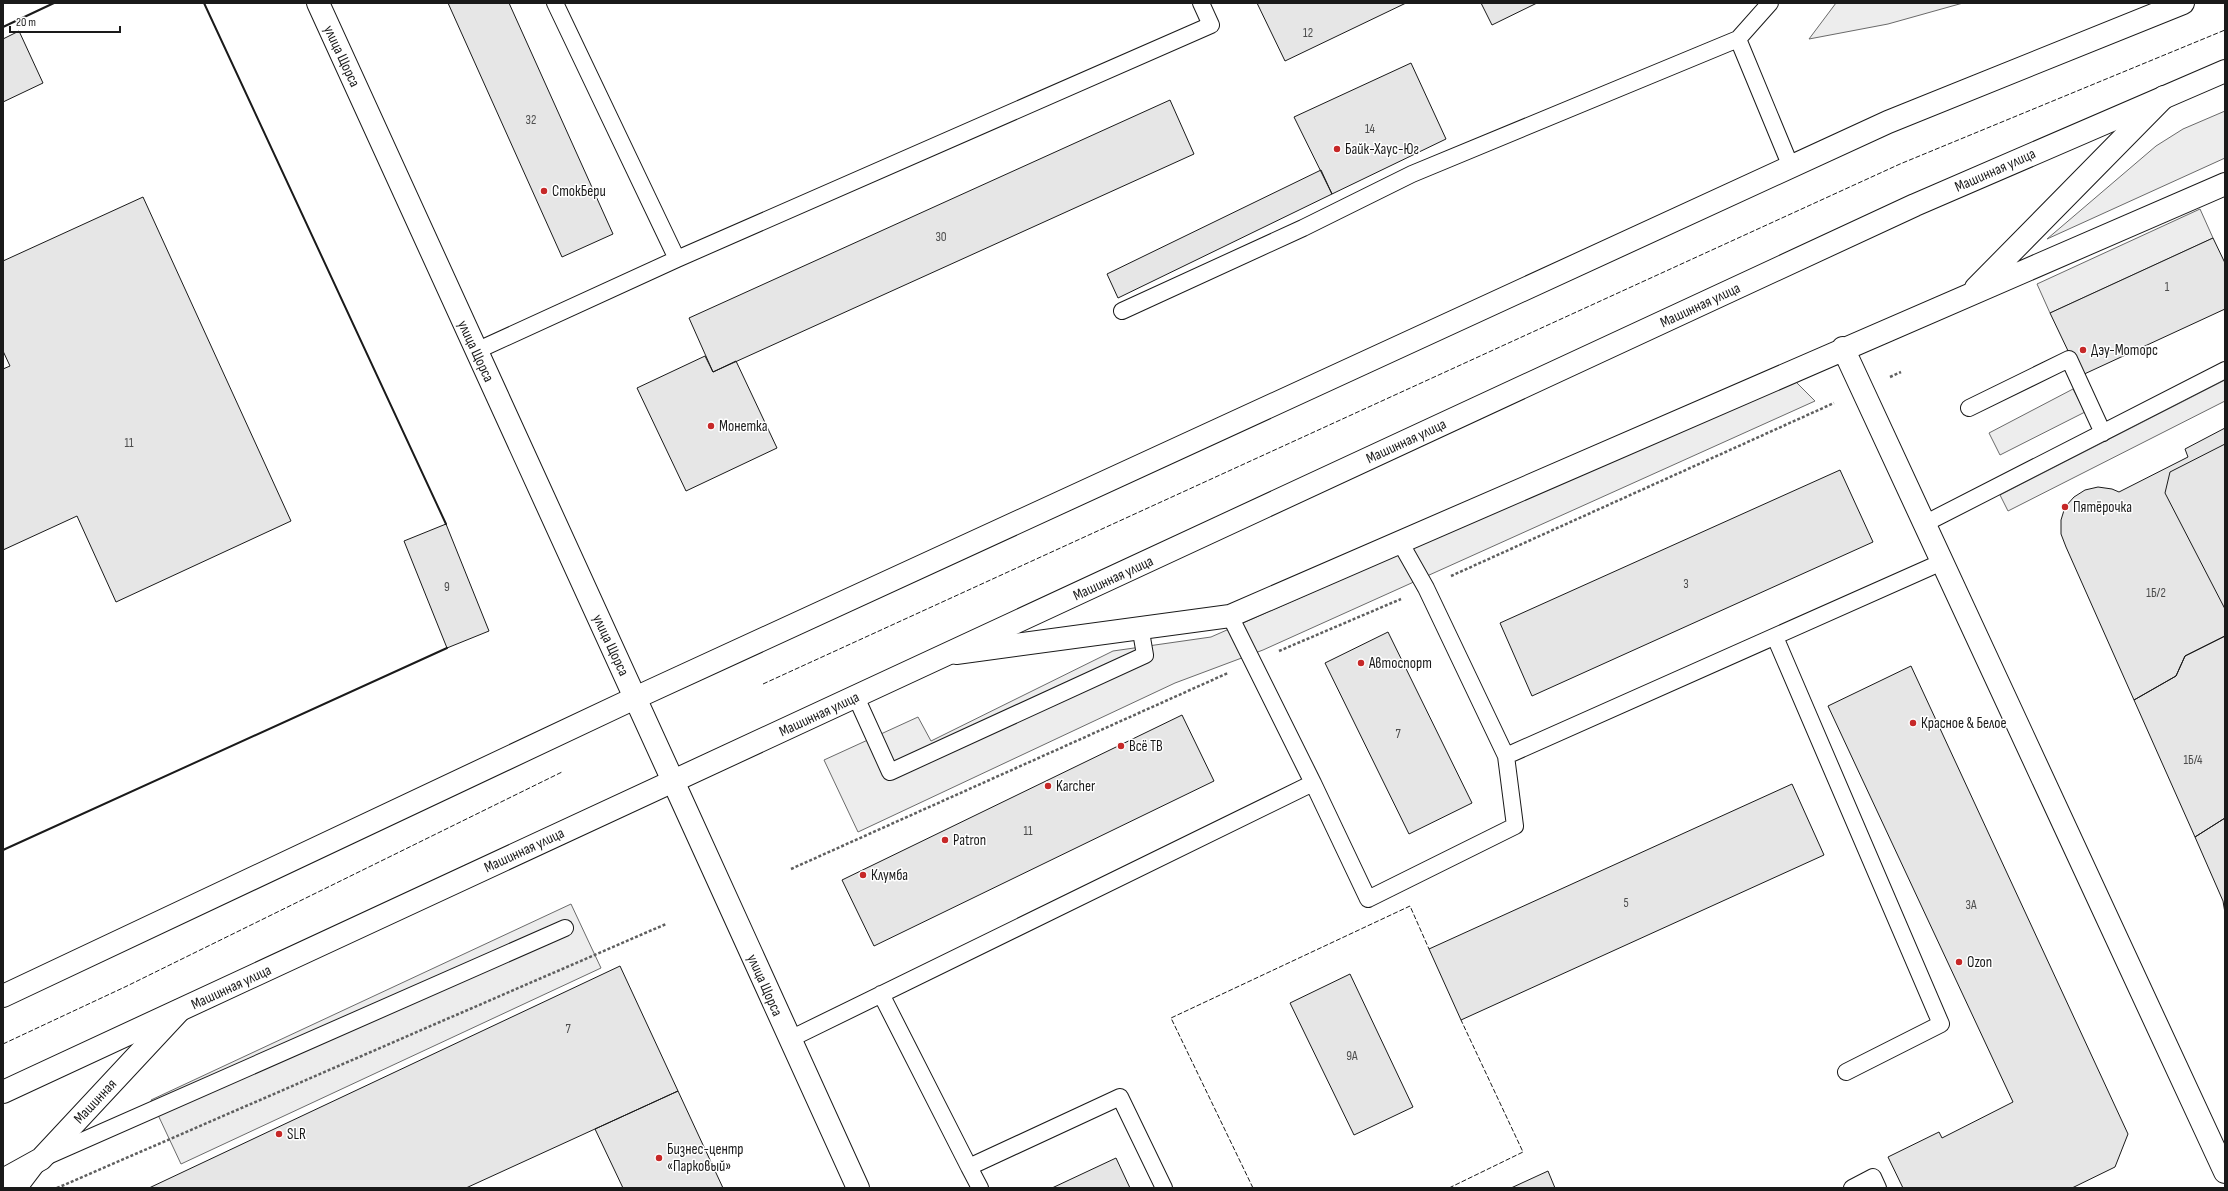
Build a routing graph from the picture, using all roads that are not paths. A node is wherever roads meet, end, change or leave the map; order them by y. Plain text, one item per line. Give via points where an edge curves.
1 (318, 3) edge
2 (555, 3) edge
3 (1201, 3) edge
4 (1770, 3) edge
5 (2183, 3) edge
6 (1738, 39) junction
7 (2225, 71) edge
8 (2166, 95) junction
9 (1791, 166) junction
10 (2225, 184) edge
11 (677, 259) junction
12 (1968, 296) junction
13 (1122, 311) dead end
14 (1843, 348) junction
15 (476, 351) junction
16 (2225, 370) edge
17 (1969, 408) dead end
18 (2103, 433) junction
19 (1924, 524) junction
20 (1400, 542) junction
21 (1942, 562) junction
22 (1230, 616) junction
23 (1140, 626) junction
24 (1775, 637) junction
25 (951, 653) junction
26 (856, 697) junction
27 (635, 698) junction
28 (1506, 756) junction
29 (673, 781) junction
30 (1312, 784) junction
31 (565, 928) dead end
32 (882, 994) junction
33 (3, 996) edge
34 (179, 1011) junction
35 (790, 1039) junction
36 (1846, 1072) dead end
37 (3, 1092) edge
38 (41, 1159) junction
39 (969, 1167) junction
40 (2225, 1172) edge
41 (3, 1180) edge
42 (19, 1188) edge
43 (858, 1188) edge
44 (980, 1188) edge
45 (1164, 1188) edge
46 (1852, 1188) edge
47 (1878, 1188) edge

1 - 15 main road, улица Щорса
2 - 11 lane
3 - 11 lane via 1211,25
4 - 6 lane
5 - 9 main road via 1888,122
6 - 9 lane
6 - 13 lane via 1412,174 1303,228
7 - 8 main road, Машинная улица
8 - 12 main road
8 - 25 main road, Машинная улица via 1915,205
9 - 27 main road
10 - 12 main road
11 - 15 lane
12 - 14 main road
14 - 19 main road
14 - 20 main road
15 - 27 main road, улица Щорса
16 - 18 lane
17 - 18 lane via 2068,359
18 - 19 lane
19 - 21 main road
20 - 22 main road
20 - 28 lane via 1426,588
21 - 24 lane
21 - 40 main road
22 - 23 main road
22 - 30 lane
23 - 25 main road
23 - 26 lane via 1145,655 890,772
24 - 28 lane
24 - 36 lane via 1942,1024
25 - 26 main road, Машинная улица
26 - 29 main road, Машинная улица
27 - 29 main road, улица Щорса
27 - 33 main road
28 - 30 lane via 1515,826 1368,899
29 - 34 main road, Машинная улица
29 - 35 main road, улица Щорса
30 - 32 lane
31 - 38 lane
32 - 35 lane
32 - 39 lane
34 - 37 main road, Машинная улица
34 - 38 main road, Машинная
35 - 43 main road, улица Щорса
38 - 41 main road, Машинная
38 - 42 lane
39 - 44 lane
39 - 45 lane via 1120,1097
46 - 47 lane via 1873,1177

